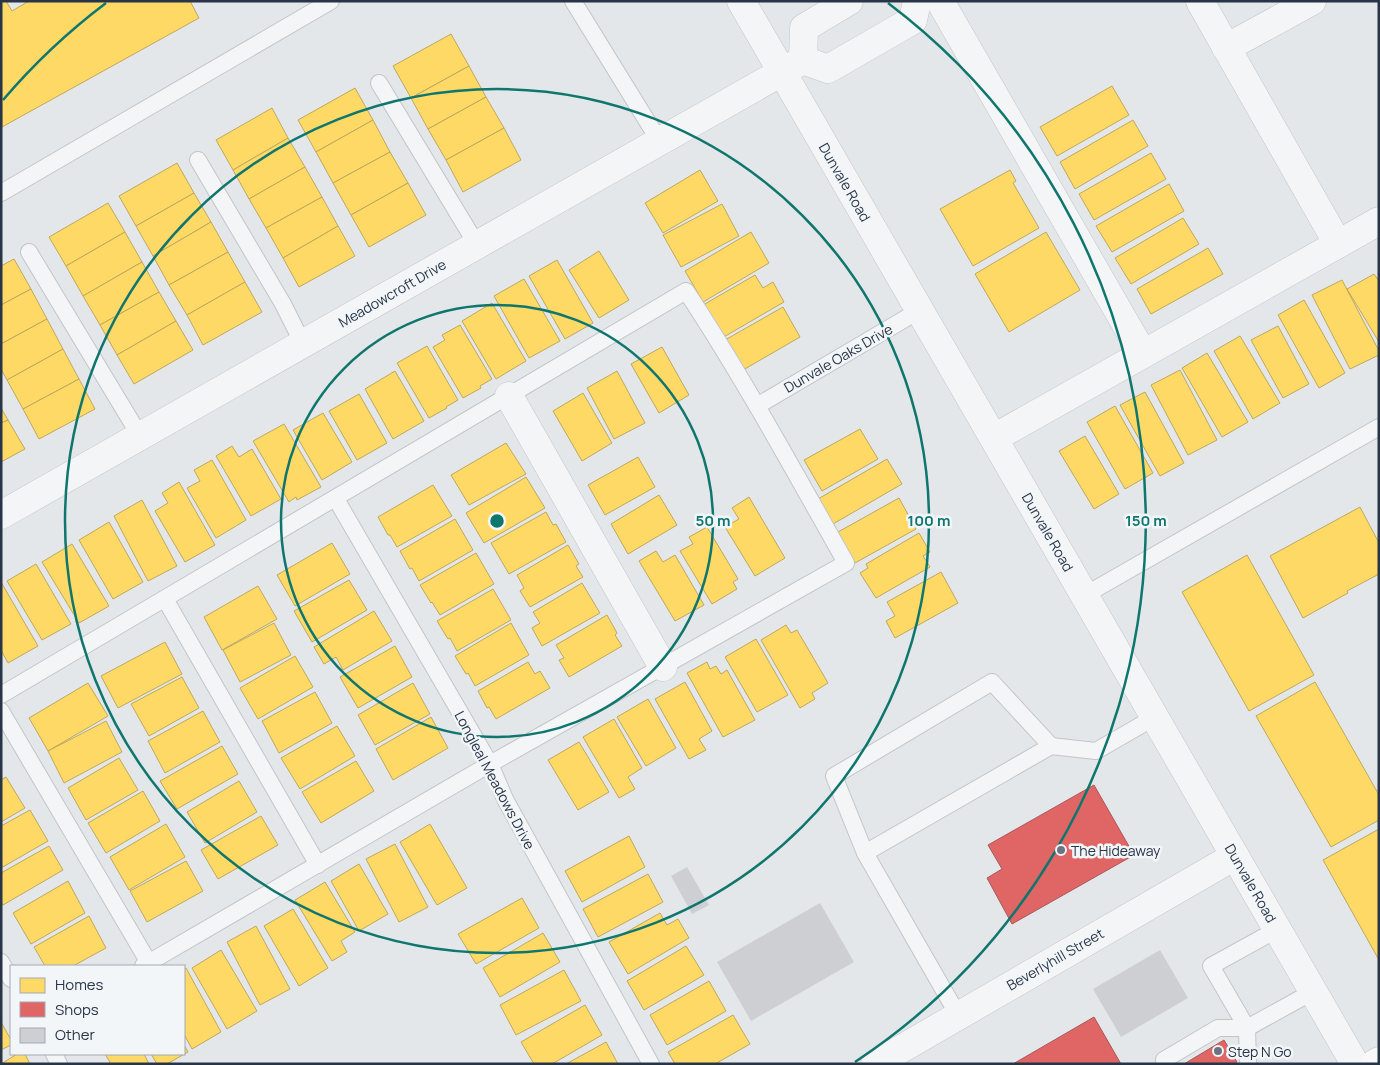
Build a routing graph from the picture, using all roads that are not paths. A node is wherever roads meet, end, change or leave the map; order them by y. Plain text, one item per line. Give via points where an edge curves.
1 (330, 1) edge
2 (573, 1) edge
3 (741, 1) edge
4 (849, 1) edge
5 (917, 1) edge
6 (940, 1) edge
7 (1200, 1) edge
8 (1312, 1) edge
9 (1226, 48) junction
10 (792, 66) junction
11 (379, 83) dead end
12 (660, 142) junction
13 (198, 160) dead end
14 (1, 193) edge
15 (1379, 220) edge
16 (1338, 244) junction
17 (476, 245) junction
18 (29, 252) dead end
19 (920, 310) junction
20 (303, 344) junction
21 (1142, 354) junction
22 (509, 396) junction
23 (757, 406) junction
24 (1379, 427) edge
25 (140, 436) junction
26 (994, 438) junction
27 (336, 499) junction
28 (1, 515) edge
29 (1085, 595) junction
30 (165, 599) junction
31 (663, 667) junction
32 (1, 695) edge
33 (1, 711) edge
34 (1155, 717) junction
35 (1051, 746) junction
36 (490, 764) junction
37 (866, 853) junction
38 (1235, 856) junction
39 (318, 865) junction
40 (1278, 929) junction
41 (1, 962) edge
42 (146, 965) edge
43 (10, 977) edge
44 (1314, 991) junction
45 (958, 1015) junction
46 (1247, 1028) junction
47 (1379, 1061) edge
48 (650, 1064) edge
49 (875, 1064) edge
50 (1164, 1064) edge
51 (1248, 1064) edge
52 (1355, 1064) edge
53 (1374, 1064) edge

1 - 14 lane
2 - 12 lane
3 - 10 street, Dunvale Road
4 - 10 street via 804,28
5 - 10 street via 913,20 828,69
6 - 21 street
7 - 9 street
8 - 9 street
9 - 16 street
10 - 12 street, Meadowcroft Drive
10 - 19 street, Dunvale Road
11 - 17 lane
12 - 17 street, Meadowcroft Drive
13 - 20 lane
15 - 16 street
16 - 21 street
17 - 20 street, Meadowcroft Drive
18 - 25 lane
19 - 23 lane, Dunvale Oaks Drive
19 - 26 street, Dunvale Road
20 - 25 street, Meadowcroft Drive
21 - 26 street
22 - 23 lane via 686,291
22 - 27 lane
22 - 31 street
23 - 31 lane via 846,562
24 - 29 lane
25 - 28 street, Meadowcroft Drive
26 - 29 street, Dunvale Road
27 - 30 lane
27 - 36 lane, Longleal Meadows Drive
29 - 34 street, Dunvale Road
30 - 32 lane
30 - 39 lane
31 - 36 lane
33 - 42 lane
34 - 35 lane via 1096,751
34 - 38 street, Dunvale Road
35 - 37 lane
35 - 37 lane via 992,682 834,776
36 - 39 lane
36 - 48 lane, Longleal Meadows Drive via 505,799
37 - 45 lane
38 - 40 street, Dunvale Road
38 - 45 street, Beverlyhill Street
39 - 42 lane
40 - 44 street, Dunvale Road
40 - 46 lane via 1211,966
41 - 43 lane
44 - 46 lane
44 - 52 street, Dunvale Road
45 - 49 street, Beverlyhill Street
46 - 50 lane via 1218,1028 1164,1060
46 - 51 lane
47 - 53 main road

